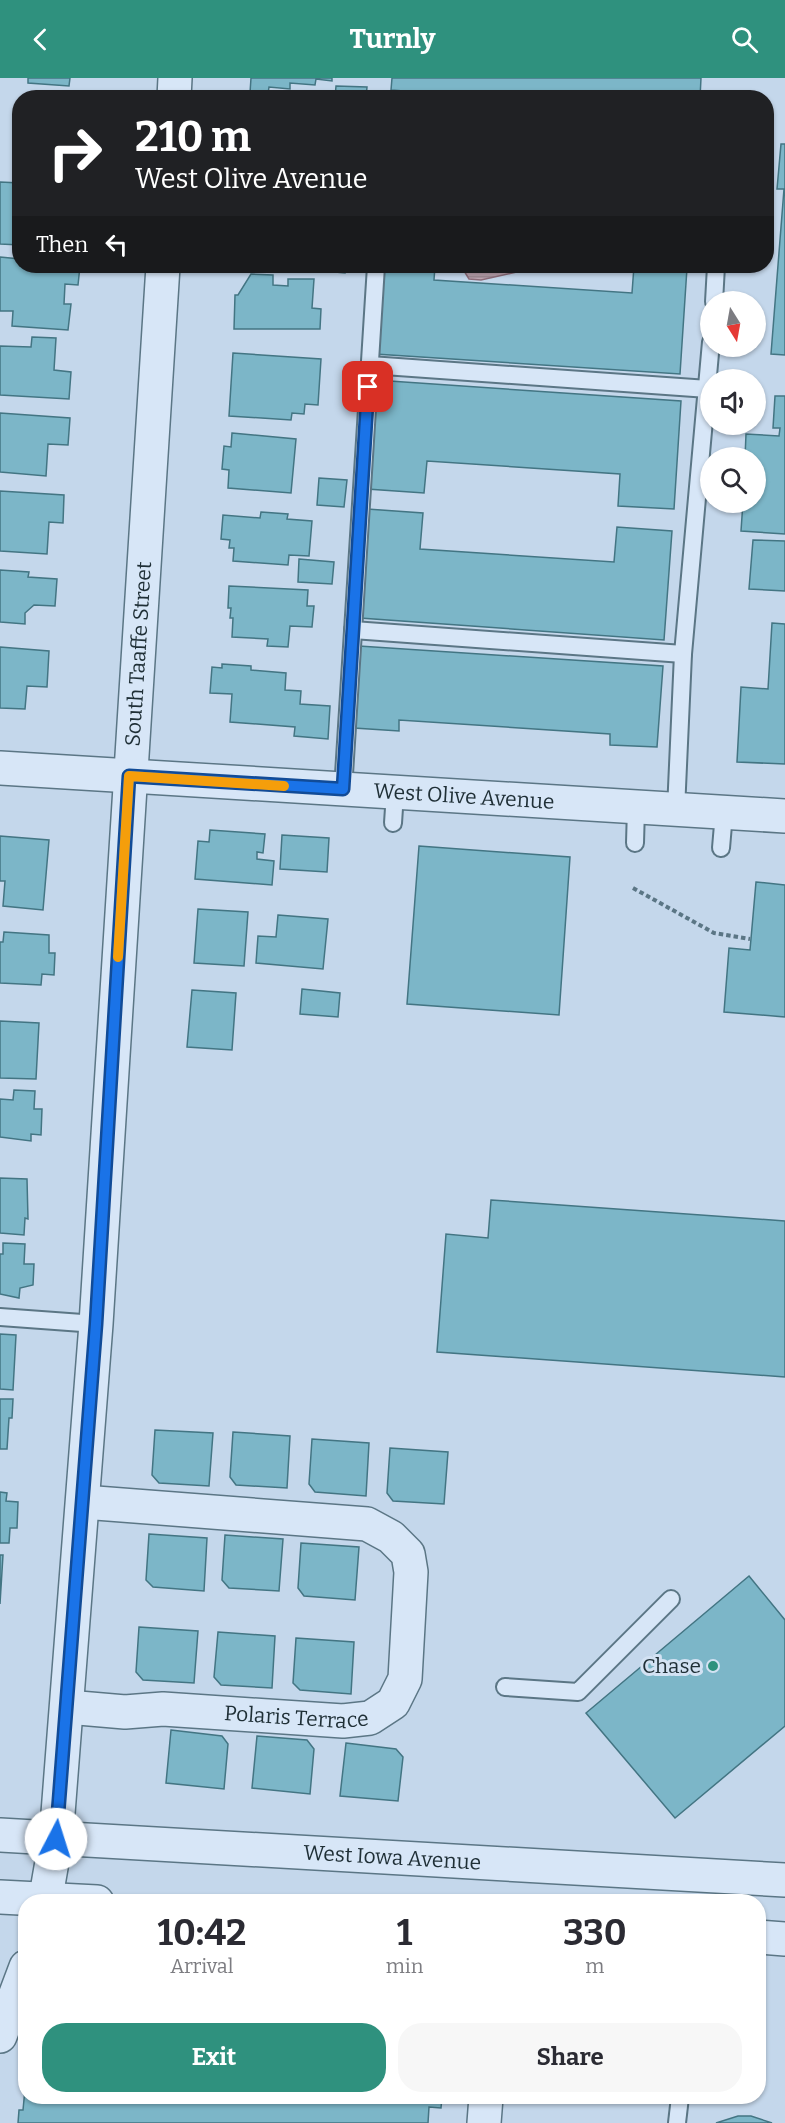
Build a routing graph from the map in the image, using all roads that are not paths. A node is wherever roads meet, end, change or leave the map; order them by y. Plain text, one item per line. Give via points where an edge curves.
1 (163, 273) edge
2 (376, 273) edge
3 (716, 273) edge
4 (715, 291) edge
5 (370, 365) junction
6 (700, 387) edge
7 (704, 435) edge
8 (353, 630) junction
9 (684, 654) junction
10 (0, 768) edge
11 (129, 776) junction
12 (343, 789) junction
13 (636, 808) junction
14 (676, 810) junction
15 (723, 813) junction
16 (785, 816) edge
17 (635, 843) dead end
18 (721, 848) dead end
19 (0, 1317) edge
20 (96, 1324) junction
21 (83, 1502) junction
22 (671, 1599) dead end
23 (505, 1687) dead end
24 (67, 1707) junction
25 (0, 1835) edge
26 (56, 1839) junction
27 (785, 1880) edge
28 (46, 1894) edge
29 (0, 1897) edge
30 (18, 1898) edge
31 (766, 1938) edge
32 (785, 1939) edge
33 (18, 1988) edge
34 (0, 2036) edge
35 (485, 2104) edge
36 (679, 2104) edge
37 (484, 2123) edge
38 (677, 2123) edge

1 - 11 street, South Taaffe Street
2 - 5 lane
3 - 4 lane
5 - 6 lane
5 - 8 lane
7 - 9 lane
8 - 9 lane
8 - 12 lane
9 - 14 lane
10 - 11 street, West Olive Avenue
11 - 12 street, West Olive Avenue
11 - 20 street, South Taaffe Street
12 - 13 street, West Olive Avenue via 394,808
13 - 14 street, West Olive Avenue
13 - 17 lane
14 - 15 street, West Olive Avenue
15 - 16 street, West Olive Avenue
15 - 18 lane
19 - 20 lane
20 - 21 street, South Taaffe Street
21 - 24 street, South Taaffe Street
21 - 24 street, Polaris Terrace via 367,1524 391,1537 408,1554 411,1572 405,1679 393,1703 370,1718 343,1721
22 - 23 lane via 578,1692
24 - 26 street, South Taaffe Street
25 - 26 street, West Iowa Avenue
26 - 27 street, West Iowa Avenue
26 - 28 street, South Taaffe Street
29 - 30 street
31 - 32 street
33 - 34 street
35 - 37 street
36 - 38 lane

